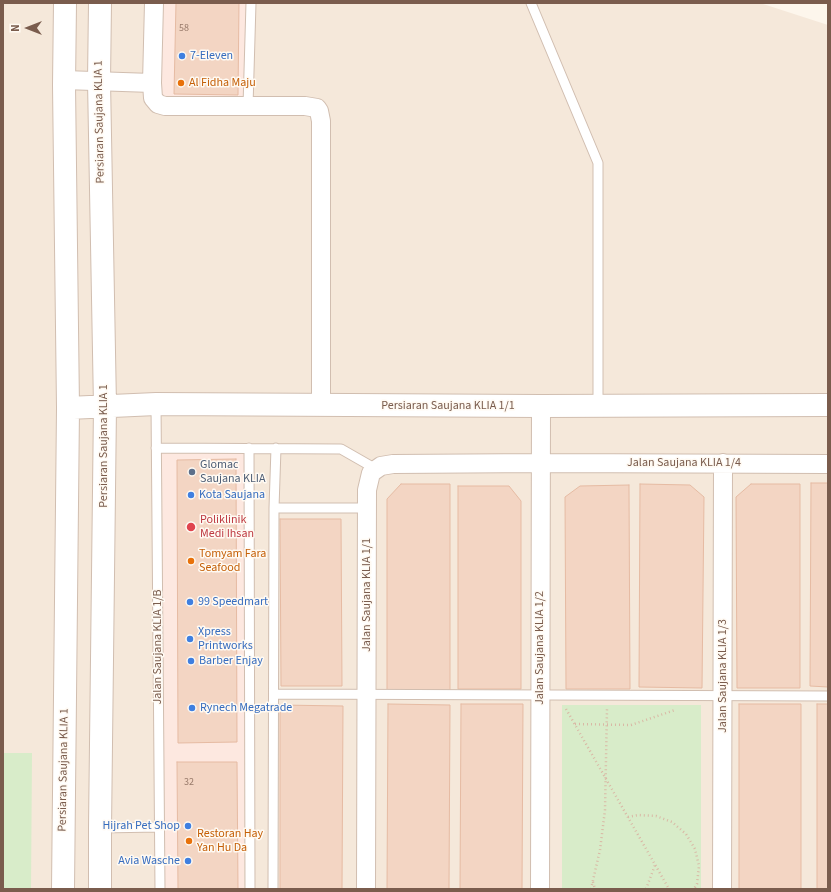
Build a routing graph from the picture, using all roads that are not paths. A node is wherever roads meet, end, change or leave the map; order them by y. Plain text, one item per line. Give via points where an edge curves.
1 (65, 3) edge
2 (100, 3) edge
3 (154, 3) edge
4 (251, 3) edge
5 (531, 3) edge
6 (64, 80) junction
7 (99, 81) junction
8 (153, 90) junction
9 (248, 106) junction
10 (156, 404) junction
11 (828, 404) edge
12 (321, 405) junction
13 (105, 406) junction
14 (541, 406) junction
15 (598, 406) junction
16 (68, 408) junction
17 (156, 448) junction
18 (249, 448) junction
19 (276, 448) junction
20 (541, 463) junction
21 (723, 463) junction
22 (828, 464) edge
23 (376, 469) junction
24 (274, 508) junction
25 (367, 508) junction
26 (274, 694) junction
27 (366, 694) junction
28 (540, 695) junction
29 (722, 696) junction
30 (828, 696) edge
31 (159, 827) junction
32 (100, 828) junction
33 (63, 889) edge
34 (100, 889) edge
35 (160, 889) edge
36 (250, 889) edge
37 (273, 889) edge
38 (366, 889) edge
39 (540, 889) edge
40 (722, 889) edge

1 - 6 street, Persiaran Saujana KLIA 1
2 - 7 street, Persiaran Saujana KLIA 1
3 - 8 street
4 - 9 lane
5 - 15 lane via 598,163
6 - 7 street
6 - 16 street, Persiaran Saujana KLIA 1
7 - 8 street
7 - 13 street, Persiaran Saujana KLIA 1
8 - 9 street via 158,104 164,106
9 - 12 street via 313,106 320,112
10 - 12 street, Persiaran Saujana KLIA 1/1
10 - 13 street, Persiaran Saujana KLIA 1/1
10 - 17 lane, Jalan Saujana KLIA 1/B
11 - 15 street, Persiaran Saujana KLIA 1/1
12 - 14 street, Persiaran Saujana KLIA 1/1
13 - 16 street, Persiaran Saujana KLIA 1/1
13 - 32 street, Persiaran Saujana KLIA 1
14 - 15 street, Persiaran Saujana KLIA 1/1
14 - 20 street, Jalan Saujana KLIA 1/2
16 - 33 street, Persiaran Saujana KLIA 1
17 - 18 lane
17 - 31 lane, Jalan Saujana KLIA 1/B
18 - 19 lane
18 - 36 lane
19 - 23 lane via 341,449
19 - 24 lane
20 - 21 street, Jalan Saujana KLIA 1/4
20 - 23 street via 393,464
20 - 28 street, Jalan Saujana KLIA 1/2
21 - 22 street, Jalan Saujana KLIA 1/4
21 - 29 street, Jalan Saujana KLIA 1/3
23 - 25 street, Jalan Saujana KLIA 1/1 via 371,473 367,490
24 - 25 lane
24 - 26 lane
25 - 27 street, Jalan Saujana KLIA 1/1
26 - 27 lane
26 - 37 lane
27 - 28 lane
27 - 38 street, Jalan Saujana KLIA 1/1
28 - 29 lane
28 - 39 street, Jalan Saujana KLIA 1/2
29 - 30 lane
29 - 40 street, Jalan Saujana KLIA 1/3
31 - 32 lane
31 - 35 lane, Jalan Saujana KLIA 1/B
32 - 34 street, Persiaran Saujana KLIA 1

